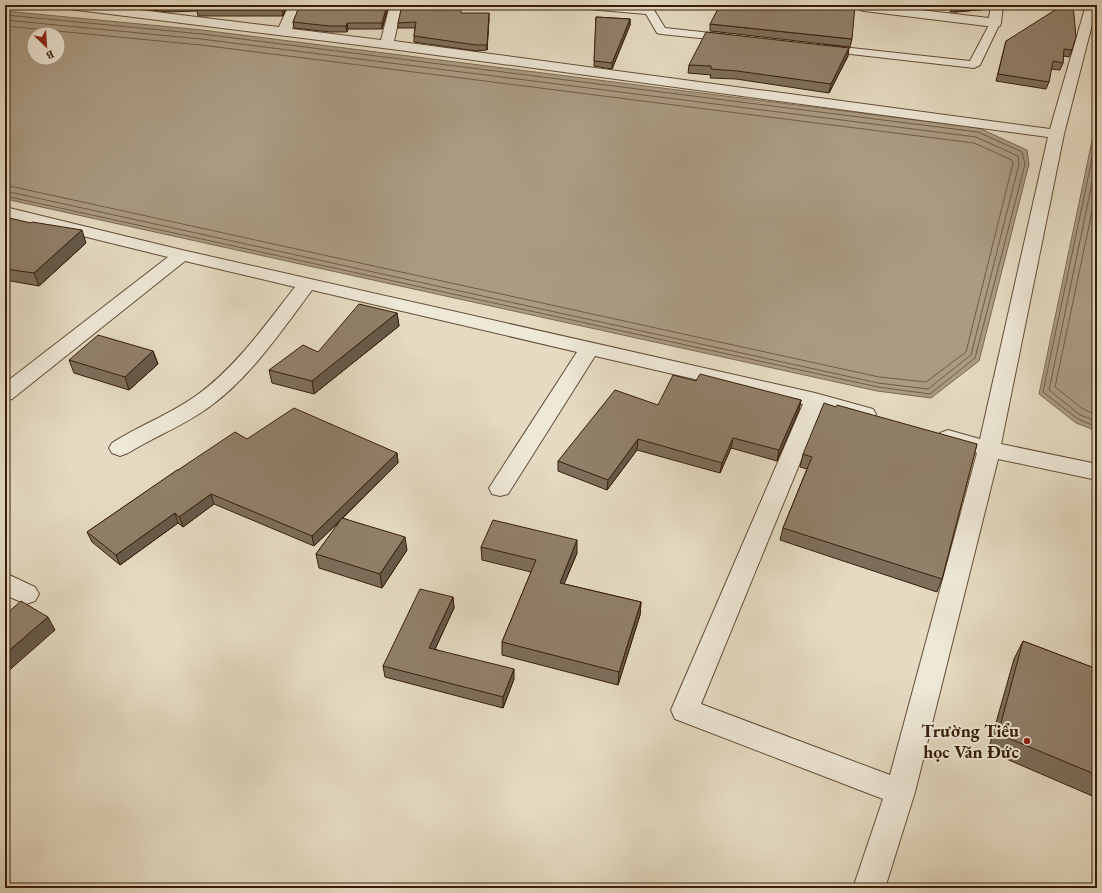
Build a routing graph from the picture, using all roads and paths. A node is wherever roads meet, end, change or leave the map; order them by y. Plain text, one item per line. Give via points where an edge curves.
1 (69, 5) edge
2 (295, 5) edge
3 (396, 5) edge
4 (577, 5) edge
5 (862, 5) edge
6 (997, 5) edge
7 (1092, 5) edge
8 (106, 7) edge
9 (647, 8) edge
10 (995, 23) junction
11 (284, 32) junction
12 (739, 39) edge
13 (386, 45) junction
14 (810, 47) edge
15 (1056, 134) junction
16 (5, 212) edge
17 (182, 255) junction
18 (307, 284) junction
19 (590, 348) junction
20 (5, 394) edge
21 (815, 400) junction
22 (883, 419) edge
23 (928, 432) edge
24 (120, 448) dead end
25 (989, 449) junction
26 (1097, 472) edge
27 (500, 488) dead end
28 (900, 792) junction
29 (870, 888) edge

1 - 8 street
2 - 11 street
3 - 13 street
4 - 9 lane
5 - 10 street
6 - 10 street
7 - 15 street
8 - 11 street via 194,15
9 - 12 lane via 661,30
10 - 14 lane via 974,64
11 - 13 street
13 - 15 street
15 - 25 street
16 - 17 street
17 - 18 street
17 - 20 street
18 - 19 street
18 - 24 street via 258,347 204,402 138,435
19 - 21 street
19 - 27 street
21 - 22 street
21 - 28 street via 685,710
23 - 25 street
25 - 26 street
25 - 28 street
28 - 29 street

